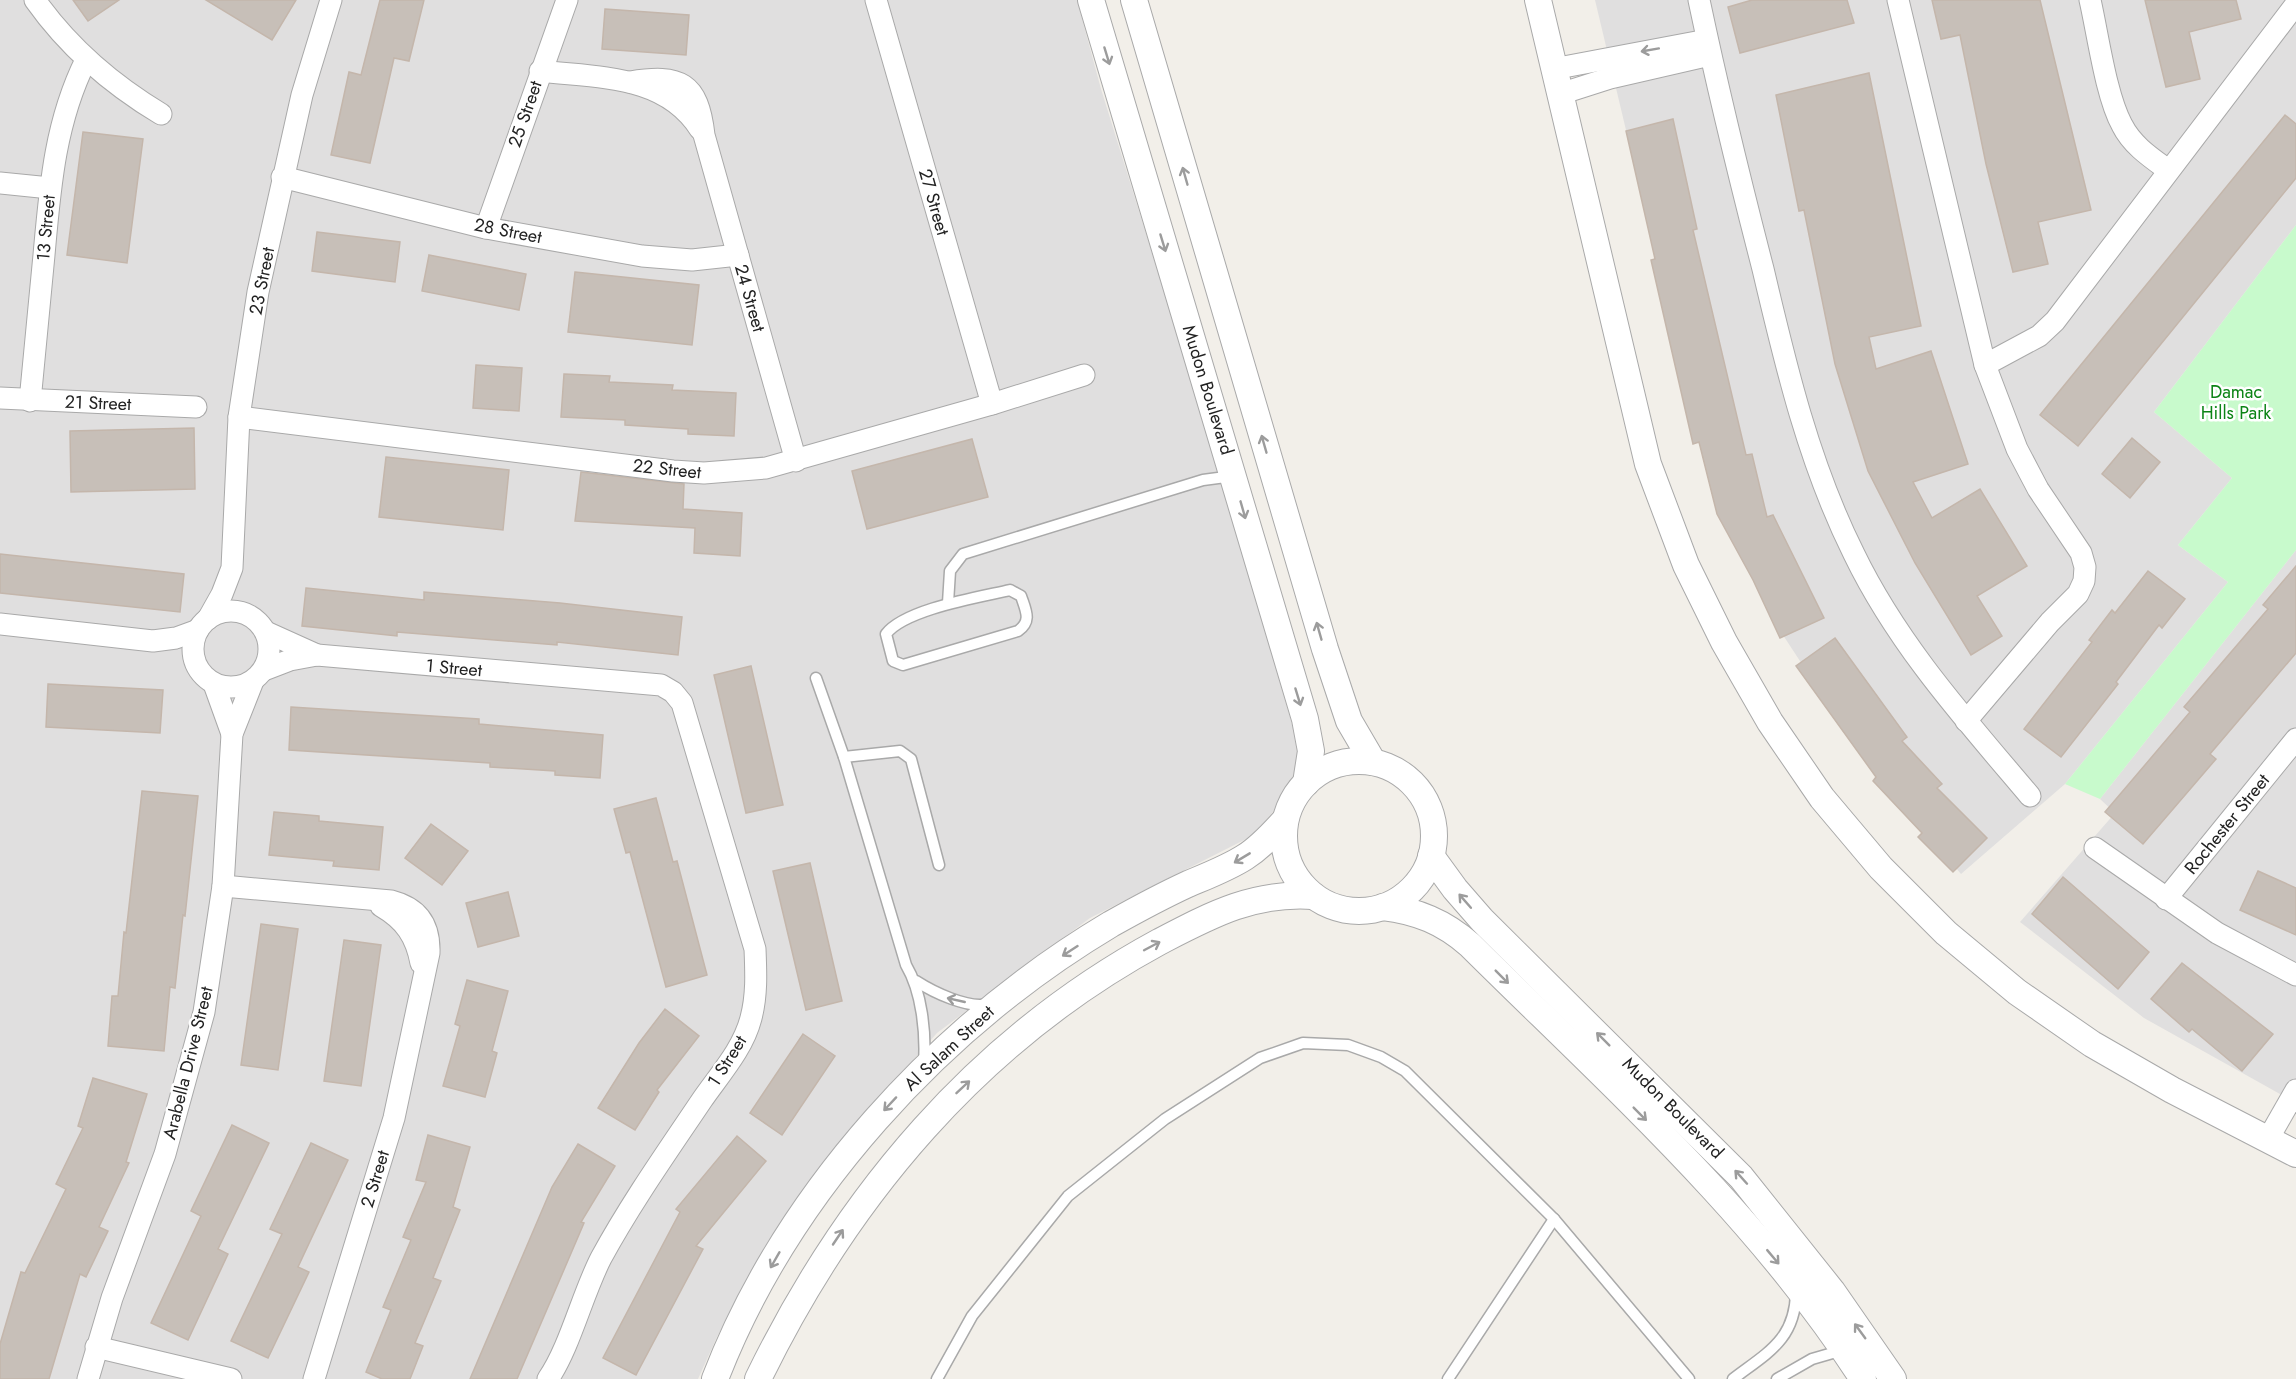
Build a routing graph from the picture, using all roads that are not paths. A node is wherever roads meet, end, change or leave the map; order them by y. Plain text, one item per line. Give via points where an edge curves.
1 (35, 0) edge
2 (331, 0) edge
3 (567, 0) edge
4 (876, 0) edge
5 (1091, 0) edge
6 (1134, 0) edge
7 (1538, 0) edge
8 (1699, 0) edge
9 (1898, 0) edge
10 (2090, 0) edge
11 (2296, 4) edge
12 (1709, 47) junction
13 (86, 60) junction
14 (1553, 69) junction
15 (540, 72) junction
16 (1560, 94) junction
17 (160, 114) dead end
18 (2168, 170) junction
19 (282, 177) junction
20 (0, 183) edge
21 (50, 188) junction
22 (486, 228) junction
23 (738, 255) junction
24 (1985, 365) junction
25 (1084, 375) dead end
26 (0, 398) edge
27 (30, 401) junction
28 (992, 404) junction
29 (196, 407) dead end
30 (239, 417) junction
31 (796, 461) junction
32 (1233, 476) junction
33 (232, 568) junction
34 (948, 603) junction
35 (251, 616) junction
36 (0, 624) edge
37 (203, 624) junction
38 (266, 632) junction
39 (153, 641) junction
40 (317, 655) junction
41 (258, 675) junction
42 (206, 677) junction
43 (816, 678) dead end
44 (1966, 721) junction
45 (232, 734) junction
46 (2293, 747) edge
47 (844, 757) junction
48 (1373, 762) junction
49 (1306, 783) junction
50 (2030, 796) dead end
51 (1285, 820) junction
52 (2095, 848) dead end
53 (1431, 856) junction
54 (939, 865) dead end
55 (223, 886) junction
56 (1313, 896) junction
57 (2166, 900) junction
58 (1383, 907) junction
59 (2296, 975) edge
60 (916, 981) junction
61 (999, 1002) junction
62 (924, 1067) junction
63 (2296, 1090) edge
64 (2287, 1145) edge
65 (1554, 1219) junction
66 (1796, 1286) junction
67 (96, 1347) junction
68 (1843, 1350) junction
69 (554, 1375) edge
70 (88, 1379) edge
71 (231, 1379) edge
72 (314, 1379) edge
73 (715, 1379) edge
74 (758, 1379) edge
75 (937, 1379) edge
76 (1448, 1379) edge
77 (1689, 1379) edge
78 (1732, 1379) edge
79 (1777, 1379) edge
80 (1863, 1379) edge
81 (1893, 1379) edge

1 - 13 street
2 - 19 street, 23 Street
3 - 15 street, 25 Street
4 - 28 street, 27 Street
5 -> 32 street, Mudon Boulevard
48 -> 6 street, Mudon Boulevard via 1349,721 1324,649
7 - 14 street
8 - 12 street
9 - 24 street
10 - 18 street via 2122,126 2133,142
11 - 18 street
12 -> 14 street
12 - 16 street
12 - 44 street via 1788,371 1827,494 1854,555 1887,613 1924,669
13 - 17 street via 111,82
13 - 21 street, 13 Street via 64,110
14 - 16 street
15 - 22 street, 25 Street
15 - 23 street, 24 Street via 630,82 675,99 704,135
16 - 64 street via 1648,464 1686,565 1724,642 1770,722 1822,798 1881,868 1955,941 2016,992 2092,1044 2172,1090
18 - 24 street via 2055,321 2039,336
19 - 22 street, 28 Street
19 - 30 street, 23 Street via 258,292
20 - 21 street
21 - 27 street, 13 Street
22 - 23 street, 28 Street via 667,260
23 - 31 street, 24 Street
24 - 44 street via 2017,449 2081,553 2085,567 2078,594
25 - 28 street, 22 Street
26 - 27 street, 21 Street
27 - 29 street, 21 Street
28 - 31 street, 22 Street
30 - 31 street, 22 Street via 704,474 735,473
30 - 33 street, 23 Street
32 - 34 lane via 1203,480 963,554 950,571
32 -> 49 street, Mudon Boulevard via 1309,735
33 - 35 street
33 - 37 street via 222,594
34 - 34 lane via 1010,590 1021,596 1028,617 1026,625 1018,631 903,665 893,661 886,634 892,626
35 - 37 street via 237,611 222,612
35 - 38 street
36 - 39 street
37 - 39 street via 176,638
37 - 42 street via 193,643 194,657
38 - 40 street
38 - 41 street via 269,658
39 - 42 street
40 - 41 street via 290,660
40 - 69 street, 1 Street via 627,683 657,698 687,727 755,949 757,984 751,1019 737,1051 629,1209 601,1259
41 - 42 street via 234,687
41 - 45 street
42 - 45 street
43 - 47 lane
44 - 50 street
45 - 55 street, Arabella Drive Street
46 - 57 street, Rochester Street
47 - 54 lane via 900,751 910,759
47 - 60 lane via 906,965
48 - 49 street via 1349,761 1326,768
48 - 53 street via 1396,771 1415,786 1428,807 1434,831
49 - 51 street
51 - 56 street via 1284,848 1294,875
51 -> 61 street, Al Salam Street via 1246,857 1112,924
52 - 57 street
53 - 58 street via 1421,878 1404,896
81 -> 53 street, Mudon Boulevard via 1832,1291 1741,1177 1482,920
55 - 67 street, Arabella Drive Street via 204,1012 187,1079 165,1154
55 - 72 street, 2 Street via 371,900 408,927 418,945 423,976 394,1118
56 - 58 street via 1335,908 1359,911
74 -> 56 street via 802,1294 861,1203 908,1144 1015,1040 1074,994 1203,919 1263,897
57 - 59 street via 2217,933
58 -> 66 street, Mudon Boulevard via 1421,914 1470,945 1702,1176
61 -> 60 lane via 979,1006 940,996
60 - 62 lane
61 - 62 street, Al Salam Street
62 -> 73 street, Al Salam Street via 864,1133 787,1239 750,1303
63 - 64 street
65 - 75 lane via 1405,1071 1347,1045 1303,1043 1260,1058 1165,1119 1068,1196 972,1316
65 - 76 lane
65 - 77 lane
66 - 68 street, Mudon Boulevard
66 - 78 lane via 1796,1312 1790,1330 1777,1345
67 - 70 street, Arabella Drive Street
67 - 71 street
68 - 79 lane via 1812,1359
68 - 80 street, Mudon Boulevard

